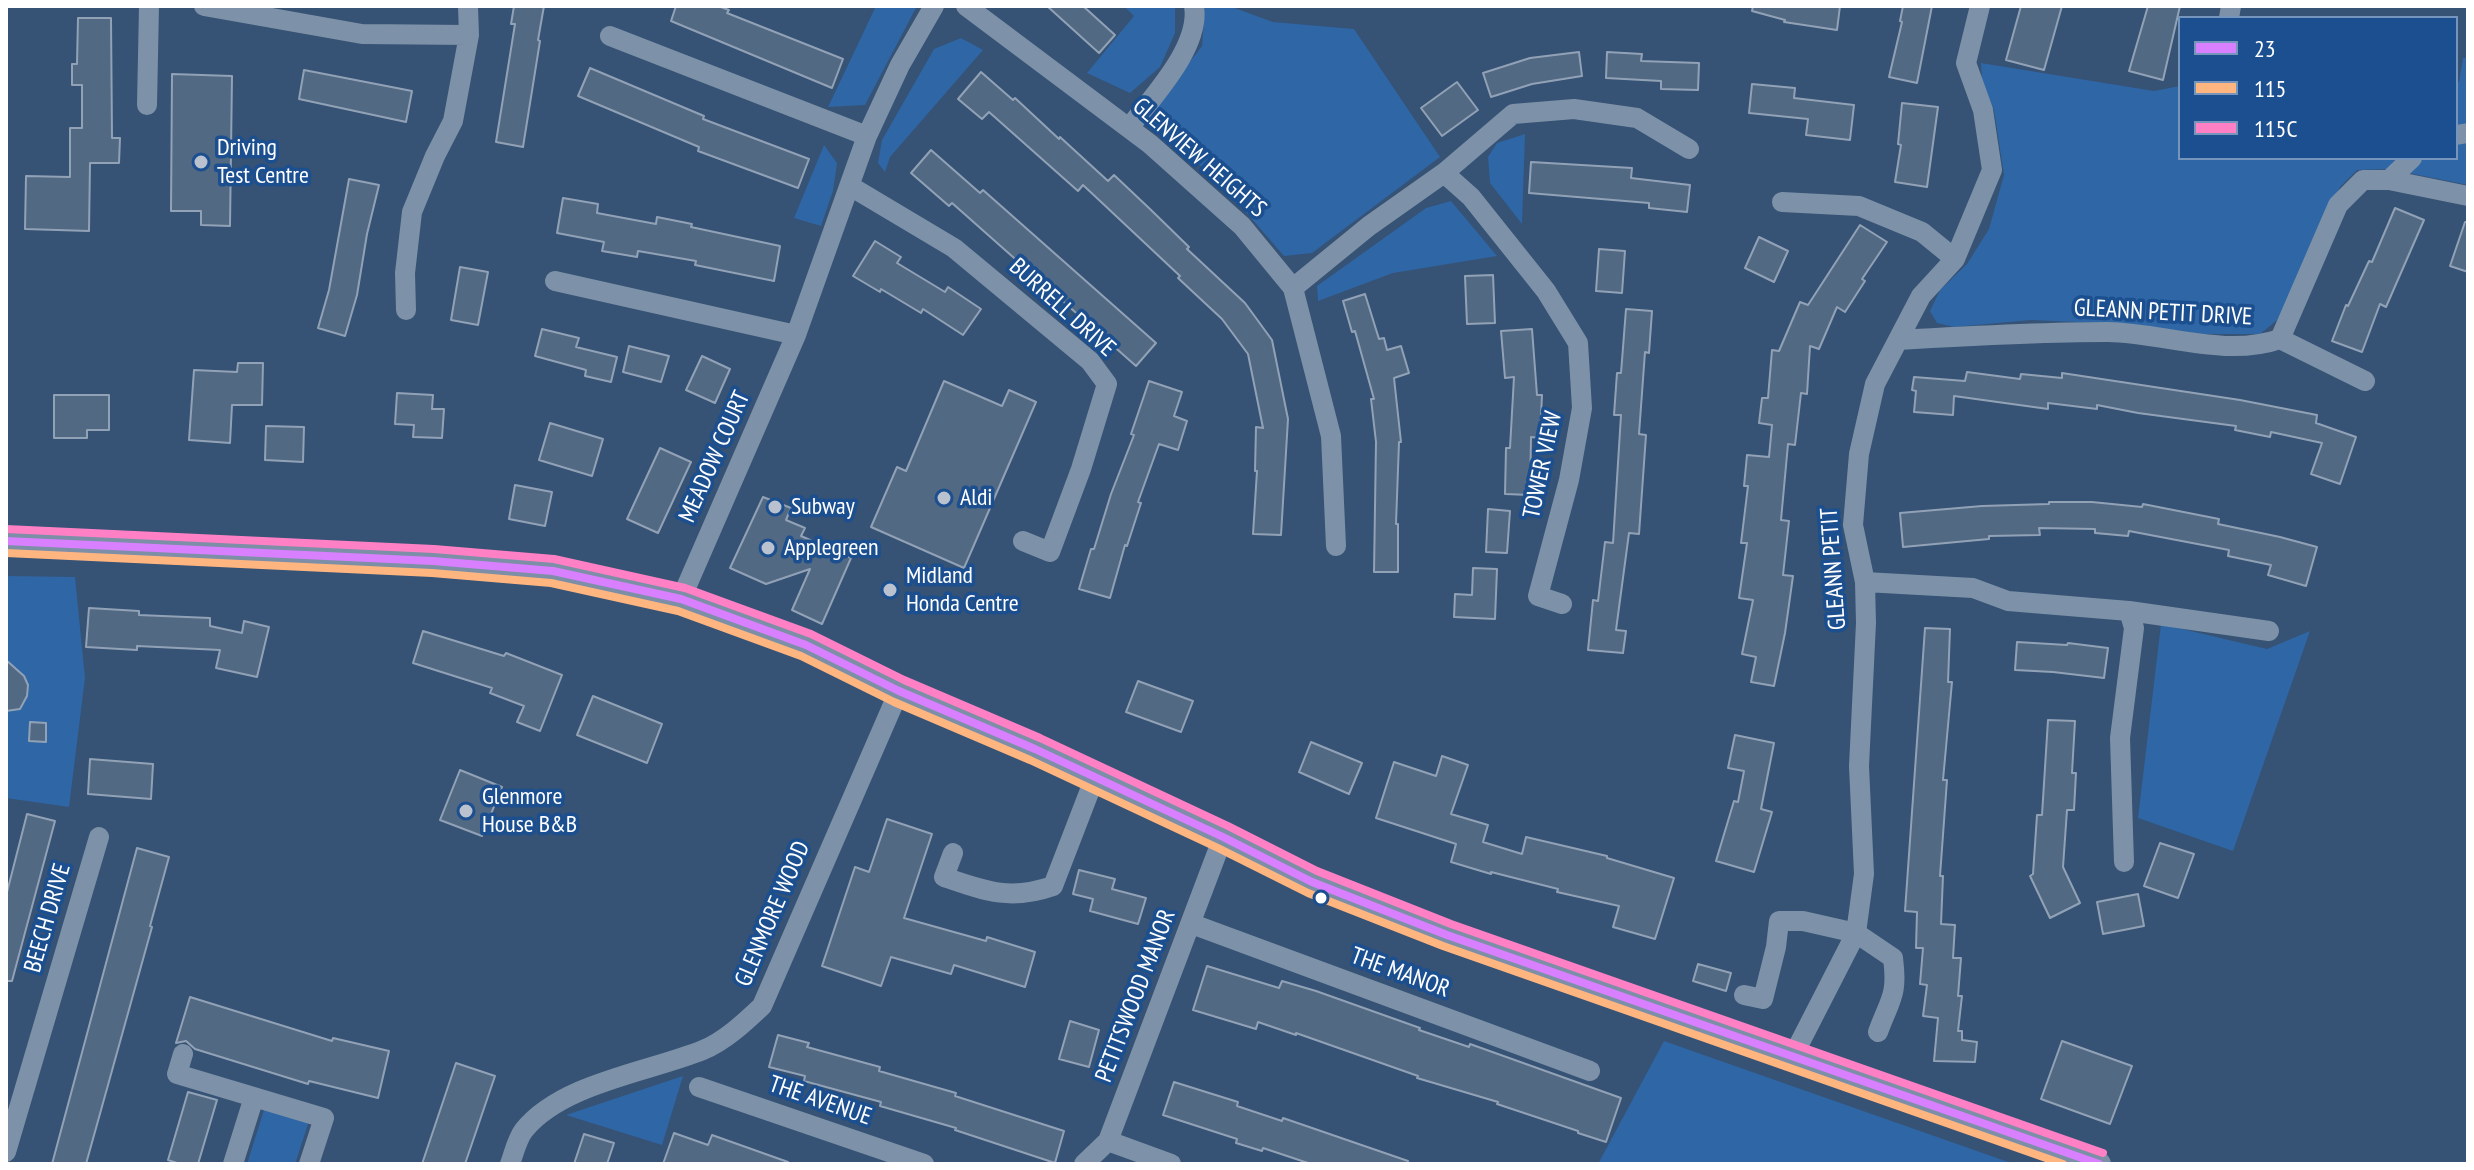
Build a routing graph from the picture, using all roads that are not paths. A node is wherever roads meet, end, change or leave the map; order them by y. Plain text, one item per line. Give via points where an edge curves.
1 (149, 6) edge
2 (204, 6) edge
3 (468, 6) edge
4 (934, 6) edge
5 (966, 6) edge
6 (1194, 6) edge
7 (1980, 6) edge
8 (469, 35) junction
9 (610, 36) dead end
10 (147, 105) dead end
11 (1129, 128) junction
12 (867, 136) junction
13 (1689, 149) dead end
14 (2410, 160) edge
15 (1444, 173) junction
16 (2389, 180) junction
17 (850, 186) junction
18 (2468, 196) edge
19 (1782, 202) dead end
20 (1955, 259) junction
21 (555, 281) dead end
22 (1293, 288) junction
23 (406, 310) dead end
24 (796, 335) junction
25 (2280, 339) junction
26 (1898, 340) junction
27 (2365, 381) dead end
28 (6, 541) edge
29 (1023, 541) dead end
30 (1336, 546) dead end
31 (1865, 582) junction
32 (681, 599) junction
33 (1562, 604) dead end
34 (2129, 611) junction
35 (2269, 631) dead end
36 (899, 691) junction
37 (1095, 777) junction
38 (99, 837) dead end
39 (1223, 837) junction
40 (953, 853) dead end
41 (2124, 862) dead end
42 (1192, 924) junction
43 (1856, 933) junction
44 (1744, 995) dead end
45 (1878, 1032) dead end
46 (183, 1054) dead end
47 (1793, 1056) junction
48 (1590, 1071) dead end
49 (699, 1087) dead end
50 (254, 1097) junction
51 (1108, 1141) junction
52 (6, 1152) edge
53 (233, 1164) edge
54 (309, 1164) edge
55 (510, 1164) edge
56 (924, 1164) edge
57 (1084, 1164) edge
58 (1171, 1164) edge
59 (2099, 1164) edge

1 - 10 street
2 - 8 street via 362,34
3 - 8 street
4 - 12 street
5 - 11 street, GLENVIEW HEIGHTS
6 - 11 street via 1186,53
7 - 20 street, GLEANN PETIT via 1966,63 1983,110 1992,170
8 - 23 street via 453,121 412,212
9 - 12 street
11 - 22 street, GLENVIEW HEIGHTS via 1242,226
12 - 17 street, MEADOW COURT
13 - 15 street via 1637,118 1574,109 1513,114
14 - 16 street
15 - 22 street
15 - 33 street, TOWER VIEW via 1471,197 1546,291 1578,343 1582,408 1538,596
16 - 18 street, GLEANN PETIT DRIVE
16 - 25 street, GLEANN PETIT DRIVE via 2363,180 2338,205
17 - 24 street, MEADOW COURT
17 - 29 street, BURRELL DRIVE via 954,248 1090,361 1107,384 1050,552
19 - 20 street via 1859,206 1922,232
20 - 26 street, GLEANN PETIT via 1921,296
21 - 24 street
22 - 30 street, GLENVIEW HEIGHTS via 1331,436
24 - 32 street, MEADOW COURT
25 - 26 street, GLEANN PETIT DRIVE via 2262,345 2201,344 2111,332
25 - 27 street
26 - 31 street, GLEANN PETIT via 1875,384 1859,454 1853,525
28 - 32 main road via 553,571
31 - 34 street via 1973,588 2008,601
31 - 43 street, GLEANN PETIT via 1859,766 1864,874
32 - 36 main road via 806,645
34 - 35 street
34 - 41 street via 2134,628 2120,738
36 - 37 main road
36 - 55 street, GLENMORE WOOD via 762,1006 705,1049 615,1078 538,1115 521,1133
37 - 39 main road
37 - 40 street via 1053,886 1012,895 989,893 944,877
38 - 52 street, BEECH DRIVE
39 - 42 street, PETITSWOOD MANOR
39 - 47 main road via 1312,882 1447,935
42 - 48 street, THE MANOR
42 - 51 street, PETITSWOOD MANOR
43 - 44 street via 1779,921 1763,999
43 - 45 street via 1893,958 1896,984
43 - 47 street, GLEANN PETIT
46 - 50 street via 177,1074
47 - 59 main road
49 - 56 street, THE AVENUE
50 - 53 street
50 - 54 street via 324,1118
51 - 57 street, PETITSWOOD MANOR
51 - 58 street

